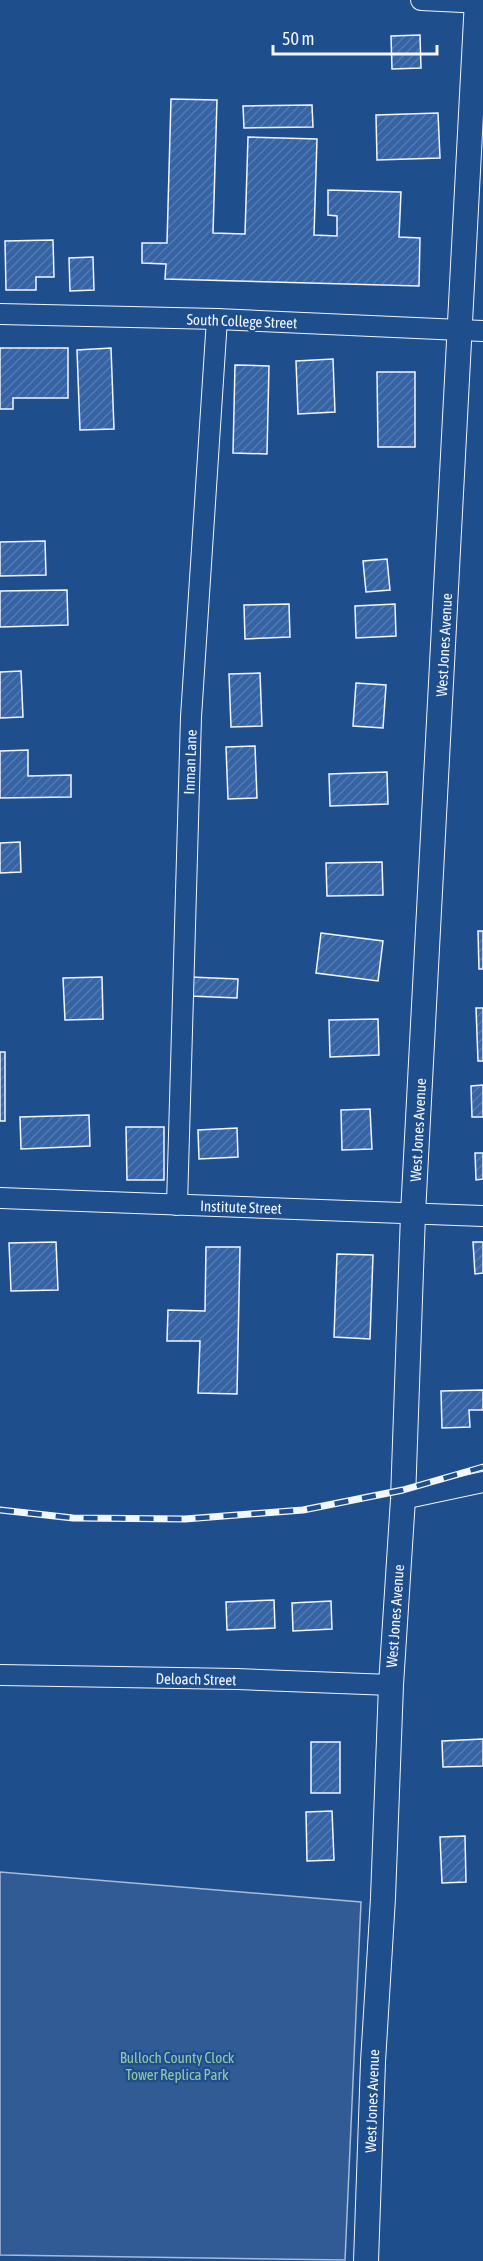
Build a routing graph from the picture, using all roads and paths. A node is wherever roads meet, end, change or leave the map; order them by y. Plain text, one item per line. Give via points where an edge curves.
1 (421, 0) edge
2 (479, 2) edge
3 (0, 314) edge
4 (217, 319) junction
5 (472, 331) edge
6 (0, 1198) edge
7 (177, 1205) junction
8 (413, 1214) junction
9 (483, 1216) edge
10 (483, 1482) edge
11 (403, 1499) junction
12 (0, 1675) edge
13 (391, 1685) junction
14 (366, 2261) edge

1 - 2 street
2 - 5 street, West Jones Avenue
3 - 4 street, South College Street
4 - 5 street, South College Street
4 - 7 street, Inman Lane via 191,717
5 - 8 street, West Jones Avenue
6 - 7 street, Institute Street
7 - 8 street, Institute Street
8 - 9 street, Institute Street
8 - 11 street, West Jones Avenue
10 - 11 street
11 - 13 street, West Jones Avenue
12 - 13 street, Deloach Street
13 - 14 street, West Jones Avenue

